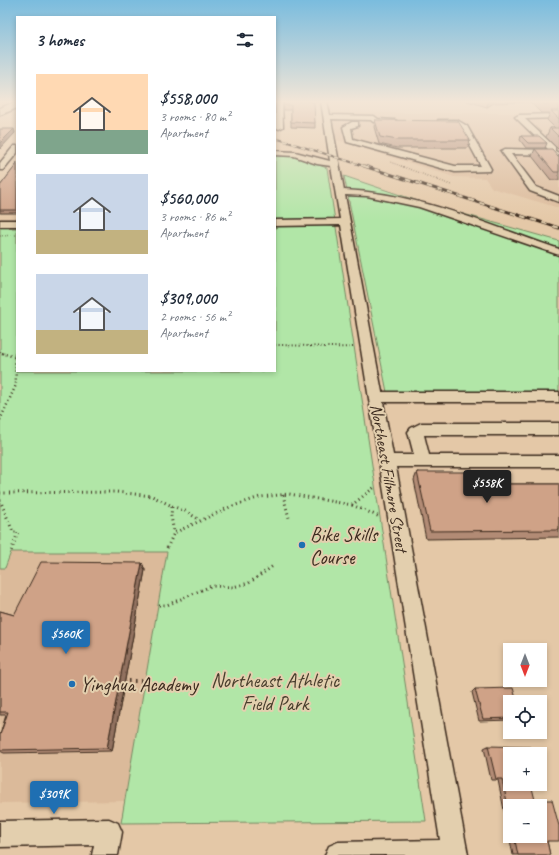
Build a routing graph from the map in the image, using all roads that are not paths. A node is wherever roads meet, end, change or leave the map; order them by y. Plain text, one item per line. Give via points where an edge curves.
1 (332, 141) edge
2 (353, 141) edge
3 (471, 141) edge
4 (544, 141) edge
5 (16, 152) edge
6 (0, 153) edge
7 (276, 153) edge
8 (558, 155) edge
9 (334, 164) junction
10 (0, 168) edge
11 (339, 192) junction
12 (559, 198) edge
13 (344, 222) junction
14 (0, 223) edge
15 (16, 223) edge
16 (276, 223) edge
17 (559, 252) edge
18 (375, 397) junction
19 (559, 397) edge
20 (559, 429) edge
21 (386, 461) junction
22 (423, 461) junction
23 (559, 461) edge
24 (0, 834) edge
25 (107, 844) edge
26 (454, 854) edge
27 (338, 855) edge

1 - 9 street, Northeast Fillmore Street
2 - 3 street via 455,169 487,169
4 - 8 street
5 - 6 street
5 - 10 street
7 - 9 street via 295,154
8 - 12 street via 505,151 533,189
9 - 11 street, Northeast Fillmore Street
11 - 13 street, Northeast Fillmore Street
11 - 17 street via 359,192 436,209
13 - 16 street
13 - 18 street, Northeast Fillmore Street
14 - 15 street
18 - 19 street
18 - 21 street, Northeast Fillmore Street
20 - 22 street via 421,429 416,432
21 - 22 street
21 - 26 street, Northeast Fillmore Street
22 - 23 street
24 - 25 street
26 - 27 street

